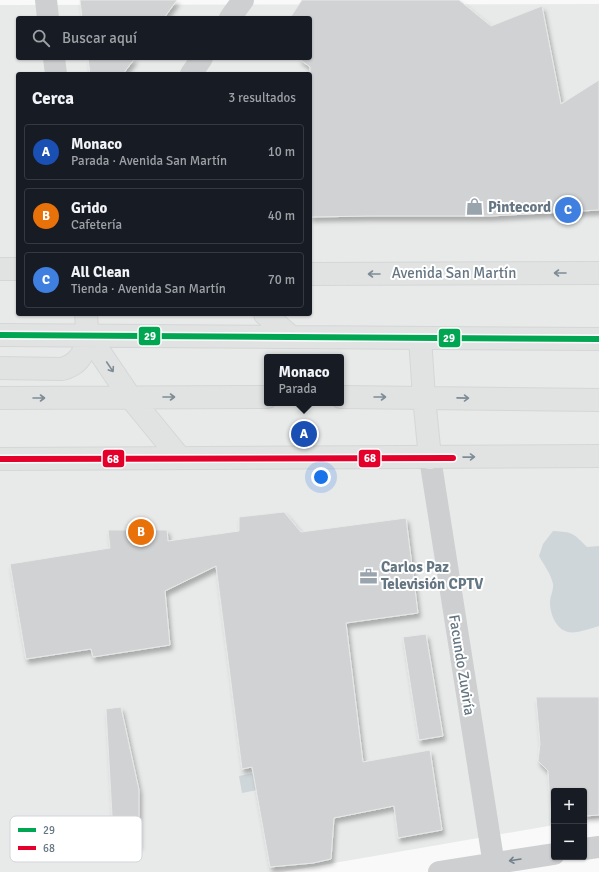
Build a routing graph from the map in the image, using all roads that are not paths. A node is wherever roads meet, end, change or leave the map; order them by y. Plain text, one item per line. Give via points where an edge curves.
1 (46, 0) edge
2 (243, 0) edge
3 (48, 16) edge
4 (231, 16) edge
5 (54, 60) edge
6 (201, 60) edge
7 (56, 72) edge
8 (192, 72) edge
9 (0, 269) edge
10 (16, 269) edge
11 (599, 273) edge
12 (312, 274) edge
13 (267, 316) edge
14 (87, 324) edge
15 (0, 335) edge
16 (291, 337) junction
17 (420, 338) junction
18 (599, 339) edge
19 (0, 368) edge
20 (264, 397) edge
21 (344, 397) edge
22 (424, 397) junction
23 (0, 398) edge
24 (130, 398) junction
25 (599, 400) edge
26 (599, 456) edge
27 (180, 458) junction
28 (430, 458) junction
29 (0, 459) edge
30 (599, 847) edge
31 (587, 849) edge
32 (551, 855) edge
33 (494, 868) edge
34 (438, 872) edge

1 - 3 street
2 - 4 street
5 - 7 street
6 - 8 street
9 - 10 main road
11 -> 12 main road, Avenida San Martín
13 - 16 main road
14 - 15 main road
14 - 16 main road
14 - 19 main road via 83,352 68,367
14 -> 24 main road
16 - 17 main road
17 - 18 main road
17 - 22 main road
24 -> 20 main road
21 -> 22 main road
22 -> 25 main road
22 - 28 main road
23 -> 24 main road
24 - 27 main road
28 -> 26 main road
27 - 28 main road
27 - 29 main road
28 - 33 street, Facundo Zuviría
30 - 31 street
32 -> 33 street
33 - 34 street

